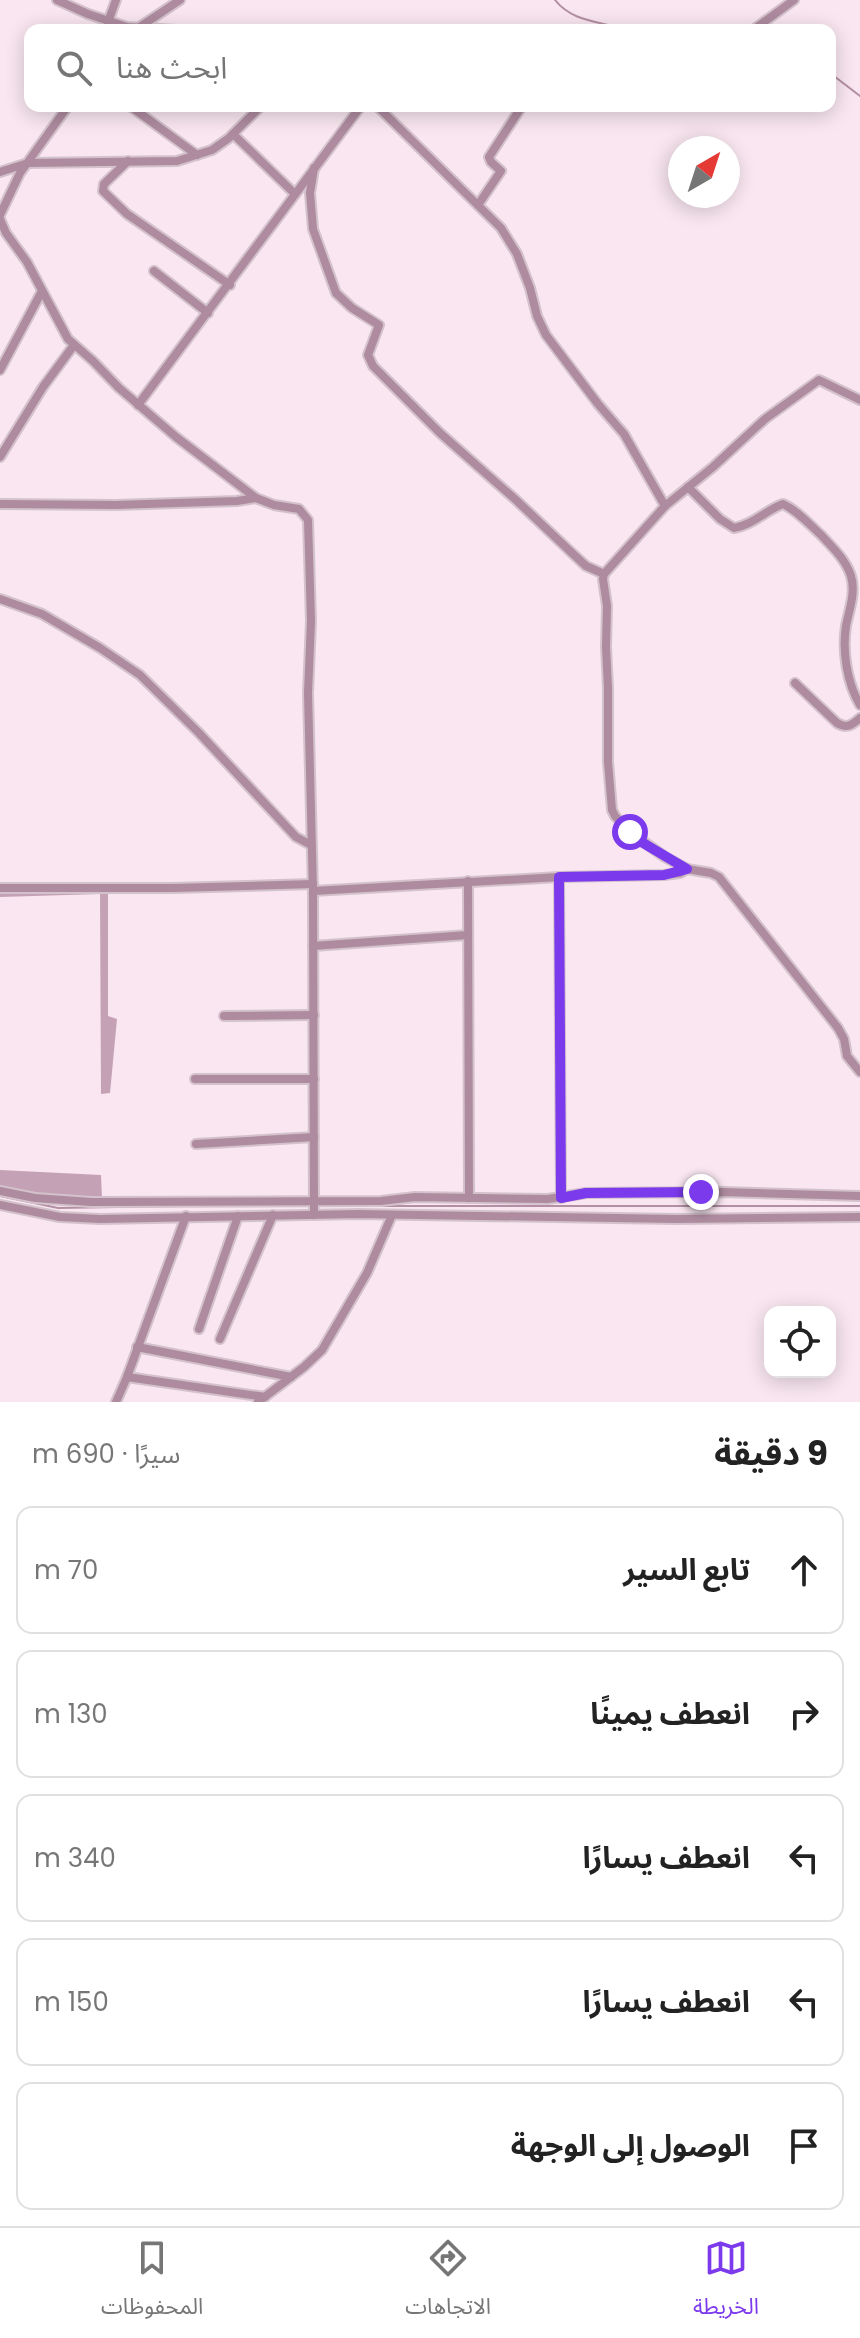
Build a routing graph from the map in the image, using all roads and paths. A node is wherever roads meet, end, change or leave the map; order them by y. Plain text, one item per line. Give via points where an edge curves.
1 (57, 0) edge
2 (116, 0) edge
3 (180, 0) edge
4 (794, 0) edge
5 (108, 22) junction
6 (118, 24) edge
7 (144, 24) edge
8 (761, 24) edge
9 (64, 112) edge
10 (138, 112) edge
11 (255, 112) edge
12 (356, 112) edge
13 (383, 112) edge
14 (518, 112) edge
15 (233, 134) junction
16 (197, 155) junction
17 (128, 161) junction
18 (28, 163) junction
19 (314, 168) junction
20 (0, 172) edge
21 (295, 194) junction
22 (478, 205) junction
23 (0, 217) edge
24 (154, 271) dead end
25 (230, 285) junction
26 (42, 291) junction
27 (208, 313) junction
28 (74, 345) junction
29 (0, 370) edge
30 (858, 396) edge
31 (138, 405) junction
32 (0, 457) edge
33 (688, 487) junction
34 (256, 498) junction
35 (0, 504) edge
36 (665, 506) junction
37 (604, 574) junction
38 (0, 599) edge
39 (795, 683) dead end
40 (860, 705) edge
41 (860, 718) edge
42 (311, 845) junction
43 (687, 869) junction
44 (559, 877) junction
45 (468, 881) junction
46 (0, 888) edge
47 (313, 888) junction
48 (468, 935) junction
49 (313, 946) junction
50 (314, 1015) junction
51 (224, 1016) dead end
52 (860, 1072) edge
53 (195, 1079) dead end
54 (314, 1079) junction
55 (314, 1137) junction
56 (196, 1144) dead end
57 (0, 1191) edge
58 (860, 1196) edge
59 (469, 1198) junction
60 (561, 1198) junction
61 (0, 1205) edge
62 (315, 1208) junction
63 (273, 1215) junction
64 (392, 1215) junction
65 (186, 1216) junction
66 (238, 1216) junction
67 (860, 1217) edge
68 (199, 1329) dead end
69 (220, 1339) dead end
70 (137, 1347) junction
71 (127, 1377) junction
72 (291, 1377) junction
73 (262, 1399) edge
74 (116, 1402) edge

1 - 5 street
2 - 5 street
3 - 7 street
4 - 8 street
5 - 6 street
9 - 18 street
10 - 16 street
11 - 15 street
12 - 19 street
13 - 22 street
14 - 22 street via 489,157 501,171
15 - 16 street
15 - 21 street
16 - 17 street via 166,162
17 - 18 street
17 - 25 street via 104,184 107,197
18 - 20 street
18 - 23 street
19 - 21 street
19 - 37 street via 313,229 336,293 379,325 368,355 373,366 586,566
21 - 25 street
22 - 36 street via 517,254 546,335 620,427
23 - 26 street
24 - 27 street
25 - 27 street
26 - 28 street
26 - 29 street
27 - 31 street
28 - 31 street
28 - 32 street
30 - 33 street via 819,380
31 - 34 street
33 - 36 street
33 - 40 street via 734,528 777,506 788,506 841,556 852,581 845,644
34 - 35 street
34 - 42 street via 299,509 308,520
36 - 37 street
37 - 43 street via 612,810 643,843
38 - 42 street via 42,614 140,675 296,837
39 - 41 street via 843,727
42 - 47 street
43 - 44 street via 664,875
43 - 52 street via 711,873 725,884 838,1028 847,1056
44 - 45 street
44 - 60 street
45 - 47 street
45 - 48 street
46 - 47 street
47 - 49 street
48 - 49 street
48 - 59 street
49 - 50 street
50 - 51 street
50 - 54 street
53 - 54 street
54 - 55 street
55 - 56 street
55 - 62 street
57 - 62 street via 91,1202
58 - 60 street via 723,1192 586,1193
59 - 60 street
59 - 62 street via 415,1197
61 - 65 street via 60,1217
62 - 63 street
62 - 64 street
63 - 66 street
63 - 69 street
64 - 67 street
64 - 72 street via 367,1273 322,1350
65 - 66 street
65 - 70 street
66 - 68 street
70 - 71 street
70 - 72 street
71 - 73 street
71 - 74 street
72 - 73 street

